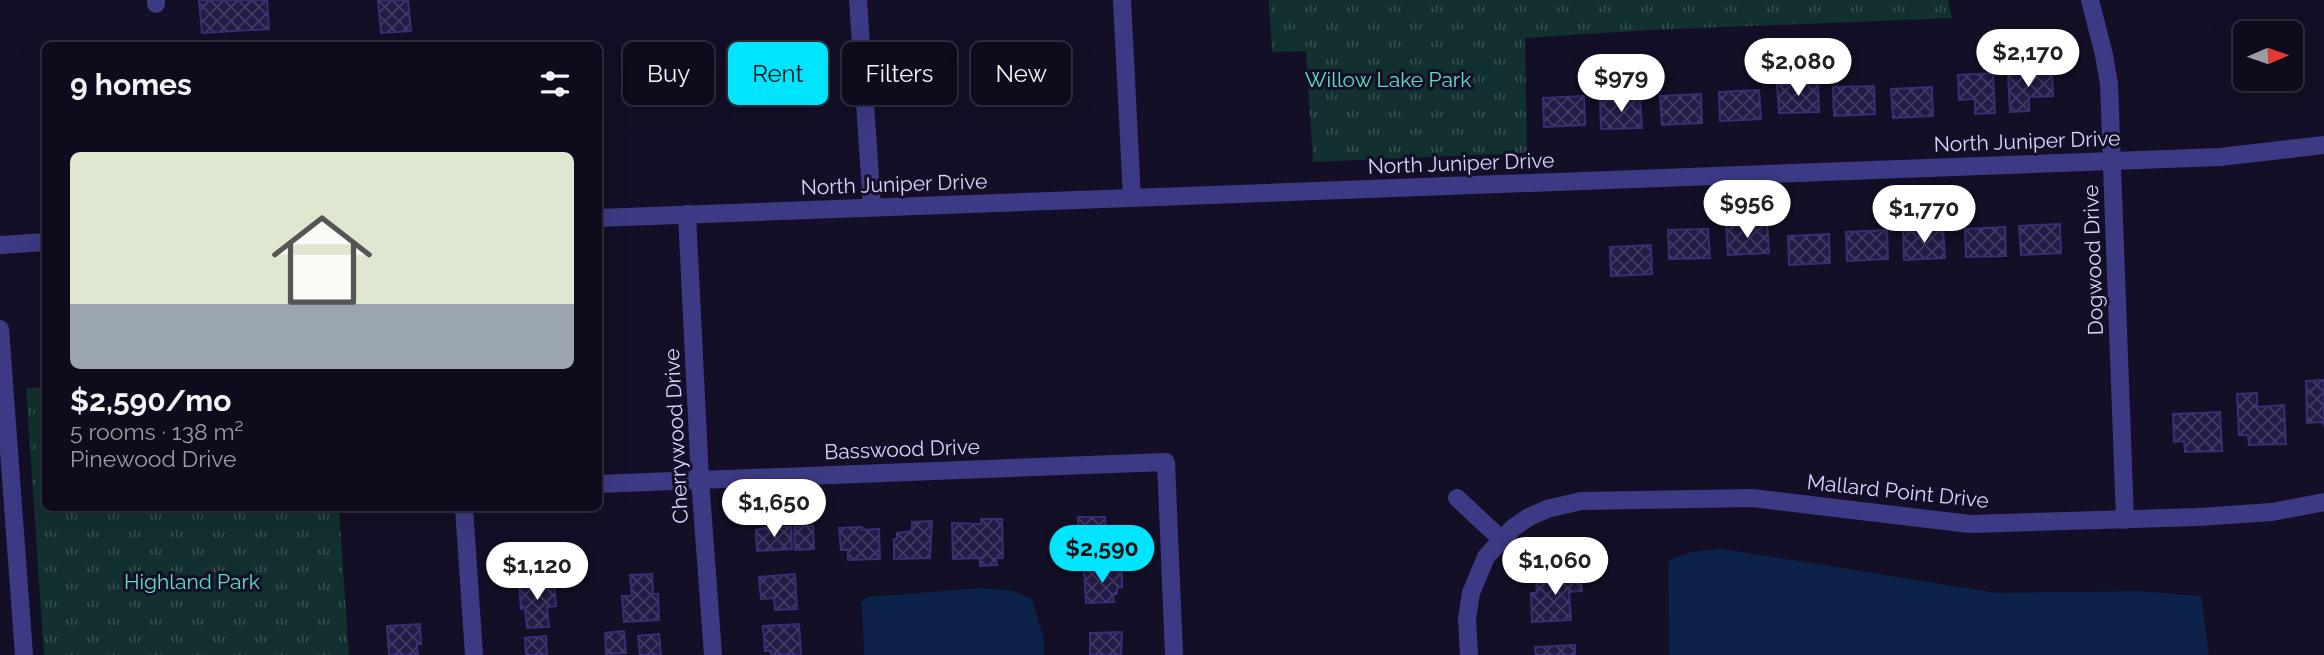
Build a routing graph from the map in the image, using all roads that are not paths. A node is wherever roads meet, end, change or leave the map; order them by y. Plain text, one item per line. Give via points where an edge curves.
1 (858, 0) edge
2 (1122, 0) edge
3 (2090, 0) edge
4 (2324, 145) edge
5 (2112, 161) junction
6 (1132, 198) junction
7 (872, 207) junction
8 (687, 214) junction
9 (602, 218) edge
10 (42, 242) edge
11 (0, 245) edge
12 (0, 330) edge
13 (701, 479) junction
14 (602, 484) edge
15 (1457, 498) dead end
16 (2324, 502) edge
17 (464, 511) edge
18 (7, 515) edge
19 (2125, 520) junction
20 (1502, 540) junction
21 (24, 655) edge
22 (474, 655) edge
23 (713, 655) edge
24 (1174, 655) edge
25 (1469, 655) edge

1 - 7 street
2 - 6 street
3 - 5 street, Dogwood Drive via 2109,84
4 - 5 street, North Juniper Drive via 2220,157
5 - 6 street, North Juniper Drive
5 - 19 street, Dogwood Drive
6 - 7 street, North Juniper Drive
7 - 8 street, North Juniper Drive
8 - 9 street, North Juniper Drive
8 - 13 street, Cherrywood Drive
10 - 11 street
12 - 18 street
13 - 14 street, Basswood Drive
13 - 23 street, Cherrywood Drive
13 - 24 street, Basswood Drive via 1166,462
15 - 20 street
16 - 19 street, Mallard Point Drive via 2272,512
17 - 22 street
18 - 21 street
19 - 20 street, Mallard Point Drive via 1970,524 1752,498 1642,498 1581,500 1547,509 1513,528
20 - 25 street, Mallard Point Drive via 1486,557 1471,593

